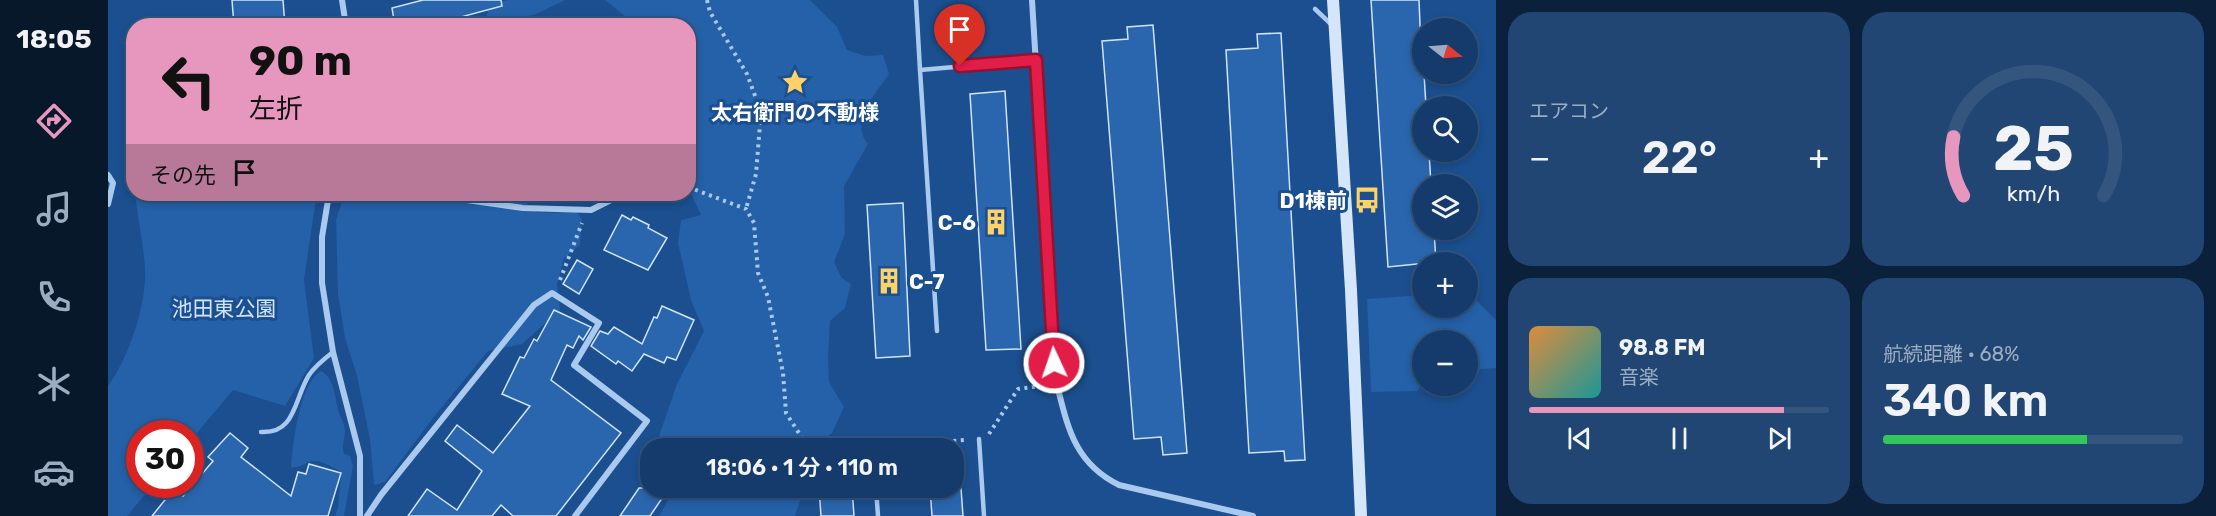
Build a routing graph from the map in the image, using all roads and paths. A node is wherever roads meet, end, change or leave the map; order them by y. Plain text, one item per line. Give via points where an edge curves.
1 (342, 0) edge
2 (707, 0) edge
3 (916, 0) edge
4 (1032, 0) edge
5 (1333, 0) edge
6 (1315, 9) dead end
7 (345, 18) edge
8 (1335, 28) junction
9 (1036, 60) junction
10 (920, 70) junction
11 (108, 175) edge
12 (696, 190) edge
13 (328, 201) edge
14 (478, 201) edge
15 (609, 201) edge
16 (108, 204) edge
17 (591, 210) junction
18 (746, 210) junction
19 (552, 293) junction
20 (937, 331) dead end
21 (333, 352) junction
22 (1040, 386) dead end
23 (261, 432) dead end
24 (802, 438) edge
25 (979, 439) junction
26 (964, 440) edge
27 (877, 498) edge
28 (360, 516) edge
29 (367, 516) edge
30 (576, 516) edge
31 (878, 516) edge
32 (984, 516) edge
33 (1253, 516) edge
34 (1361, 516) edge

1 - 7 street
2 - 18 path via 710,12 747,74 761,112 756,174
3 - 10 lane
4 - 9 street
5 - 8 street
6 - 8 lane
8 - 34 street
9 - 10 lane
9 - 33 street via 1054,377 1070,434 1088,463 1119,485
10 - 20 lane
11 - 16 street via 112,183
12 - 18 path
13 - 21 street via 322,237 322,283
14 - 17 street
15 - 17 street
17 - 19 path
18 - 24 path via 754,223 758,273 768,297 783,373 786,413
19 - 29 street via 534,305
19 - 30 street via 599,323 574,365 647,421
21 - 23 lane via 310,374 289,422 281,430
21 - 28 street via 360,456
22 - 25 path via 1018,389 988,436
25 - 26 path
25 - 32 lane
27 - 31 lane

